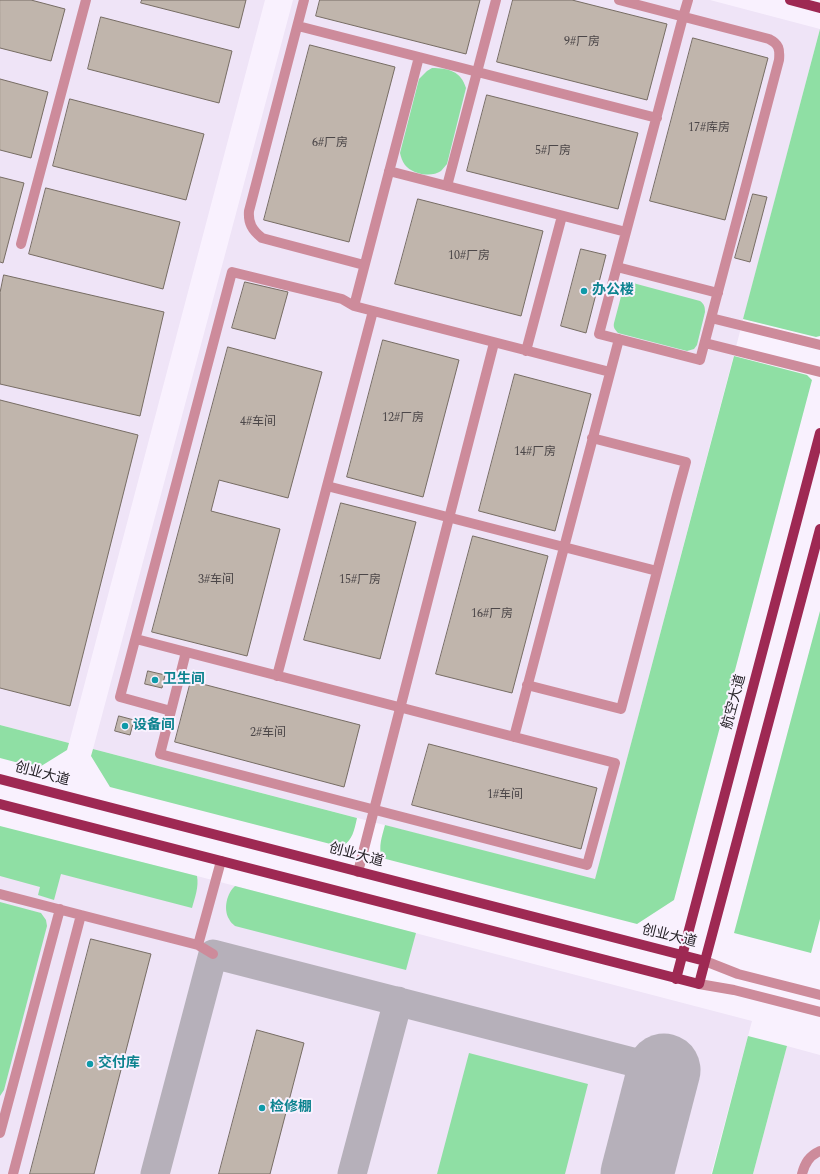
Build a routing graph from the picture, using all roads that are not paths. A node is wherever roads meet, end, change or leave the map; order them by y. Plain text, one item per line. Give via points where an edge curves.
1 (86, 0) edge
2 (304, 0) edge
3 (496, 0) edge
4 (619, 0) edge
5 (688, 0) edge
6 (790, 0) edge
7 (820, 8) edge
8 (683, 16) junction
9 (298, 26) junction
10 (419, 57) junction
11 (477, 72) junction
12 (656, 118) junction
13 (389, 171) junction
14 (447, 186) junction
15 (562, 216) junction
16 (626, 232) junction
17 (21, 244) dead end
18 (364, 265) junction
19 (617, 266) junction
20 (718, 293) junction
21 (354, 306) junction
22 (373, 311) junction
23 (711, 318) junction
24 (618, 339) junction
25 (494, 343) junction
26 (705, 343) junction
27 (820, 345) edge
28 (526, 351) junction
29 (610, 372) junction
30 (820, 372) edge
31 (820, 433) edge
32 (592, 438) junction
33 (327, 486) junction
34 (449, 518) junction
35 (820, 529) edge
36 (564, 547) junction
37 (657, 571) junction
38 (136, 640) junction
39 (186, 652) junction
40 (277, 676) junction
41 (527, 685) junction
42 (401, 708) junction
43 (171, 712) junction
44 (514, 737) junction
45 (0, 779) edge
46 (0, 804) edge
47 (374, 810) junction
48 (221, 861) junction
49 (358, 872) junction
50 (0, 894) edge
51 (60, 909) junction
52 (81, 915) junction
53 (198, 945) junction
54 (213, 954) dead end
55 (682, 955) junction
56 (705, 961) junction
57 (676, 979) junction
58 (699, 984) junction
59 (820, 995) edge
60 (820, 1012) edge
61 (2, 1115) edge
62 (0, 1133) edge
63 (820, 1151) edge
64 (13, 1174) edge
65 (802, 1174) edge

1 - 17 street
2 - 9 street
3 - 11 street
4 - 8 street
5 - 8 street
6 - 7 main road
8 - 12 street
8 - 20 street via 769,39 775,42 780,54
9 - 10 street
9 - 18 street via 248,218 250,225 262,238
10 - 11 street
10 - 13 street
11 - 12 street
11 - 14 street
12 - 16 street
13 - 14 street
13 - 18 street
14 - 15 street
15 - 16 street
15 - 28 street
16 - 19 street
18 - 21 street
19 - 20 street
19 - 24 street via 600,334
20 - 23 street
21 - 22 street
21 - 38 street via 342,299 232,272
22 - 25 street
22 - 33 street
23 - 26 street
23 - 27 street
24 - 26 street via 700,360
24 - 29 street
25 - 28 street
25 - 34 street
26 - 30 street
28 - 29 street
29 - 32 street
31 - 55 main road, 航空大道
32 - 36 street
32 - 37 street via 686,462
33 - 34 street
33 - 40 street
34 - 36 street
34 - 42 street
35 - 56 main road
36 - 37 street
36 - 41 street
37 - 41 street via 621,709
38 - 39 street
38 - 43 street via 120,697
39 - 40 street
39 - 43 street
40 - 42 street
41 - 44 street
42 - 44 street
42 - 47 street
43 - 47 street via 160,754
44 - 47 street via 614,763 587,865
45 - 49 main road, 创业大道
46 - 48 main road
47 - 49 street
48 - 53 street
48 - 57 main road
49 - 55 main road, 创业大道
50 - 51 street
51 - 52 street
51 - 61 street
52 - 53 street
52 - 64 street
53 - 54 street
55 - 56 main road, 创业大道
55 - 57 main road, 航空大道
56 - 58 main road
56 - 59 street via 738,974
57 - 58 main road
58 - 60 street via 734,990
61 - 62 street
63 - 65 street via 807,1160

